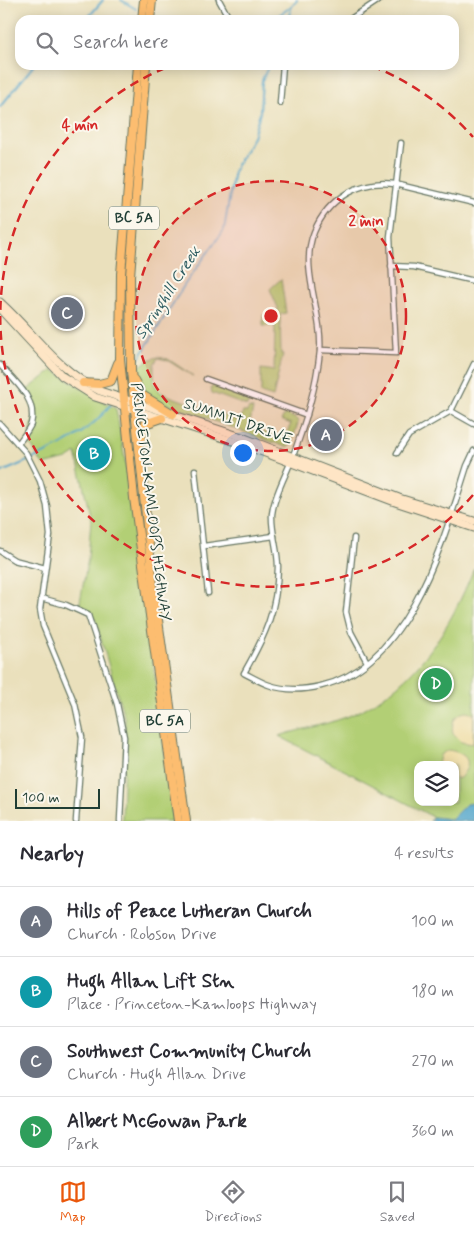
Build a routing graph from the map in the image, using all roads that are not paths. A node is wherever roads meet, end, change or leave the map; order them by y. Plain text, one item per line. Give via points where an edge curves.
1 (144, 0) edge
2 (152, 0) edge
3 (218, 0) edge
4 (379, 0) edge
5 (142, 15) edge
6 (150, 15) edge
7 (227, 15) edge
8 (356, 15) edge
9 (138, 70) edge
10 (146, 70) edge
11 (283, 70) edge
12 (280, 103) dead end
13 (401, 143) dead end
14 (395, 184) junction
15 (474, 203) edge
16 (391, 266) junction
17 (474, 281) edge
18 (0, 302) edge
19 (0, 309) edge
20 (320, 350) junction
21 (120, 359) junction
22 (474, 364) edge
23 (0, 365) edge
24 (131, 371) junction
25 (206, 379) dead end
26 (83, 382) junction
27 (123, 403) junction
28 (133, 406) junction
29 (451, 411) junction
30 (173, 414) junction
31 (307, 415) junction
32 (162, 418) junction
33 (0, 424) edge
34 (474, 424) edge
35 (18, 444) junction
36 (474, 451) edge
37 (397, 453) dead end
38 (139, 454) junction
39 (292, 459) junction
40 (195, 470) dead end
41 (450, 517) junction
42 (474, 521) edge
43 (474, 528) edge
44 (274, 536) junction
45 (354, 538) dead end
46 (204, 546) junction
47 (0, 551) edge
48 (45, 568) junction
49 (208, 593) dead end
50 (40, 598) junction
51 (367, 662) junction
52 (76, 821) edge
53 (120, 821) edge
54 (178, 821) edge
55 (186, 821) edge

1 - 5 main road
2 - 6 main road
3 - 7 street
4 - 8 street
9 - 21 main road, PRINCETON-KAMLOOPS HIGHWAY / BC 5A via 121,274
10 - 24 main road, PRINCETON-KAMLOOPS HIGHWAY / BC 5A via 130,276
11 - 12 street
13 - 14 street
14 - 15 street
14 - 16 street
14 - 20 street via 366,184 351,190 335,200 314,232 310,260 318,308
16 - 17 street via 414,267
16 - 20 street via 396,353
18 - 26 main road via 57,362
19 - 27 main road via 66,379 95,396
20 - 31 street
21 - 26 main road via 111,381 100,384
21 - 27 main road, PRINCETON-KAMLOOPS HIGHWAY / BC 5A
22 - 29 street
23 - 35 street via 23,390 32,406 30,424
24 - 28 main road, PRINCETON-KAMLOOPS HIGHWAY / BC 5A
24 - 30 main road via 135,386 142,395
25 - 31 street
26 - 27 main road
27 - 28 main road, SUMMIT DRIVE
27 - 54 main road, PRINCETON-KAMLOOPS HIGHWAY / BC 5A
28 - 30 main road, SUMMIT DRIVE
28 - 32 main road, SUMMIT DRIVE
28 - 38 main road, PRINCETON-KAMLOOPS HIGHWAY / BC 5A
29 - 34 street
29 - 37 street via 409,435
30 - 39 main road, SUMMIT DRIVE
31 - 39 street
32 - 38 main road via 142,429
32 - 39 main road, SUMMIT DRIVE
33 - 35 street
35 - 48 street via 40,481 47,506 50,535
36 - 41 street
38 - 55 main road, PRINCETON-KAMLOOPS HIGHWAY / BC 5A via 153,584
39 - 41 main road, SUMMIT DRIVE
39 - 44 street via 272,514
40 - 46 street
41 - 42 main road, SUMMIT DRIVE
41 - 43 main road, SUMMIT DRIVE
41 - 51 street via 433,566 406,618 383,649
44 - 46 street
44 - 51 street via 278,565 274,605 266,633 244,673 269,685 310,689 349,676
45 - 51 street via 346,612 351,632
46 - 49 street
47 - 48 street via 14,560
48 - 50 street
50 - 52 street via 43,626 75,704 82,738
50 - 53 street via 88,615 117,704 124,737

